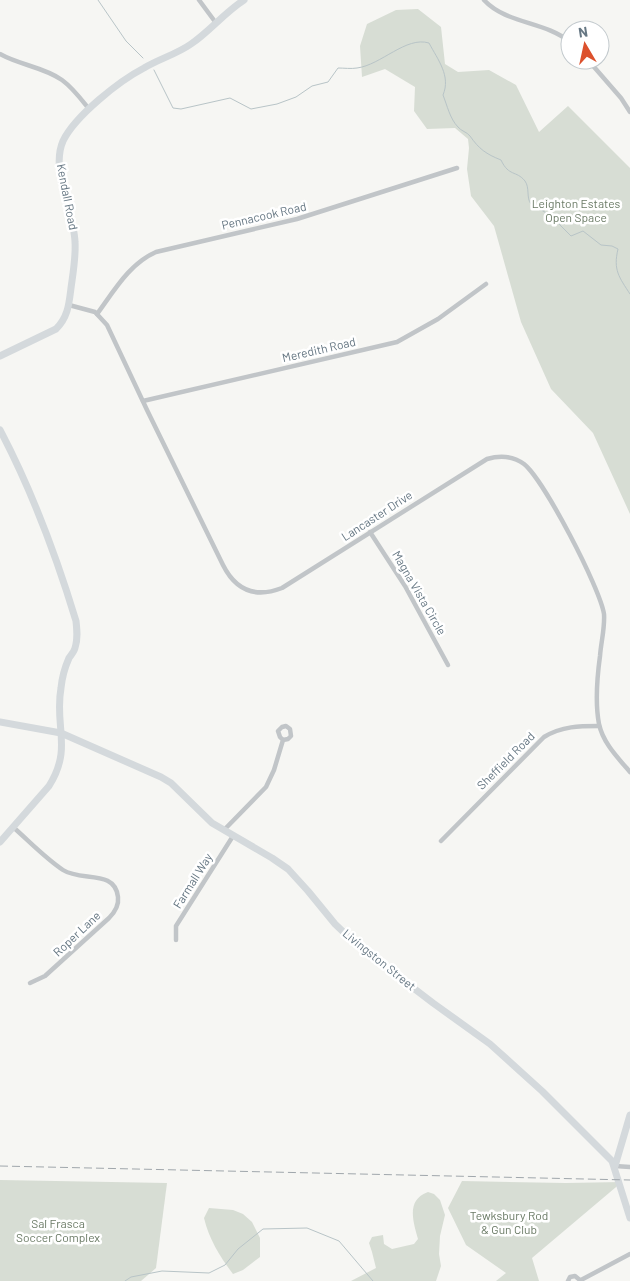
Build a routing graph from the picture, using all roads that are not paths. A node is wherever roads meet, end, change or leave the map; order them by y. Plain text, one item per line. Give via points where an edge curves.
1 (198, 0) edge
2 (244, 0) edge
3 (484, 0) edge
4 (216, 23) junction
5 (560, 35) edge
6 (0, 54) edge
7 (597, 70) edge
8 (89, 109) junction
9 (630, 112) edge
10 (457, 168) dead end
11 (486, 284) dead end
12 (69, 305) junction
13 (97, 314) junction
14 (0, 356) edge
15 (143, 401) junction
16 (0, 432) edge
17 (370, 532) junction
18 (448, 665) dead end
19 (0, 722) edge
20 (599, 726) junction
21 (62, 734) junction
22 (283, 740) dead end
23 (630, 772) edge
24 (13, 827) junction
25 (224, 830) junction
26 (234, 836) junction
27 (441, 841) dead end
28 (0, 842) edge
29 (176, 940) dead end
30 (30, 983) dead end
31 (630, 1115) edge
32 (614, 1166) junction
33 (630, 1167) edge
34 (630, 1218) edge
35 (630, 1254) edge
36 (581, 1280) edge
37 (568, 1281) edge

1 - 4 street
2 - 4 street, Kendall Road
3 - 5 street via 503,14
4 - 8 street, Kendall Road via 190,45 141,69
6 - 8 street via 62,80
7 - 9 street
8 - 12 street, Kendall Road via 70,129 60,156 75,241
10 - 13 street, Pennacook Road via 297,220 156,252 136,264
11 - 15 street, Meredith Road via 438,319 396,342
12 - 13 street
12 - 14 street, Kendall Road via 65,318 56,329
13 - 15 street, Lancaster Drive via 108,325
15 - 17 street, Lancaster Drive via 227,573 240,586 257,593 282,588
16 - 21 street via 45,529 76,621 77,641 64,672 58,704
17 - 18 street, Magna Vista Circle via 405,586
17 - 20 street, Lancaster Drive via 488,459 507,457 526,466 565,526 601,604 604,621 597,701
19 - 21 street, Livingston Street
20 - 23 street, Lancaster Drive via 610,747
20 - 27 street, Sheffield Road via 563,729 544,737
21 - 24 street via 56,775
21 - 25 street, Livingston Street via 166,780
22 - 25 street via 266,787
24 - 28 street
24 - 30 street, Roper Lane via 70,874 109,882 118,898 113,915 51,972
25 - 26 street, Livingston Street
26 - 29 street, Farmall Way via 176,926
26 - 32 street, Livingston Street via 288,869 342,932 490,1044 604,1152
31 - 32 street
32 - 33 street
32 - 34 street, Livingston Street
35 - 36 street
36 - 37 street via 574,1276

